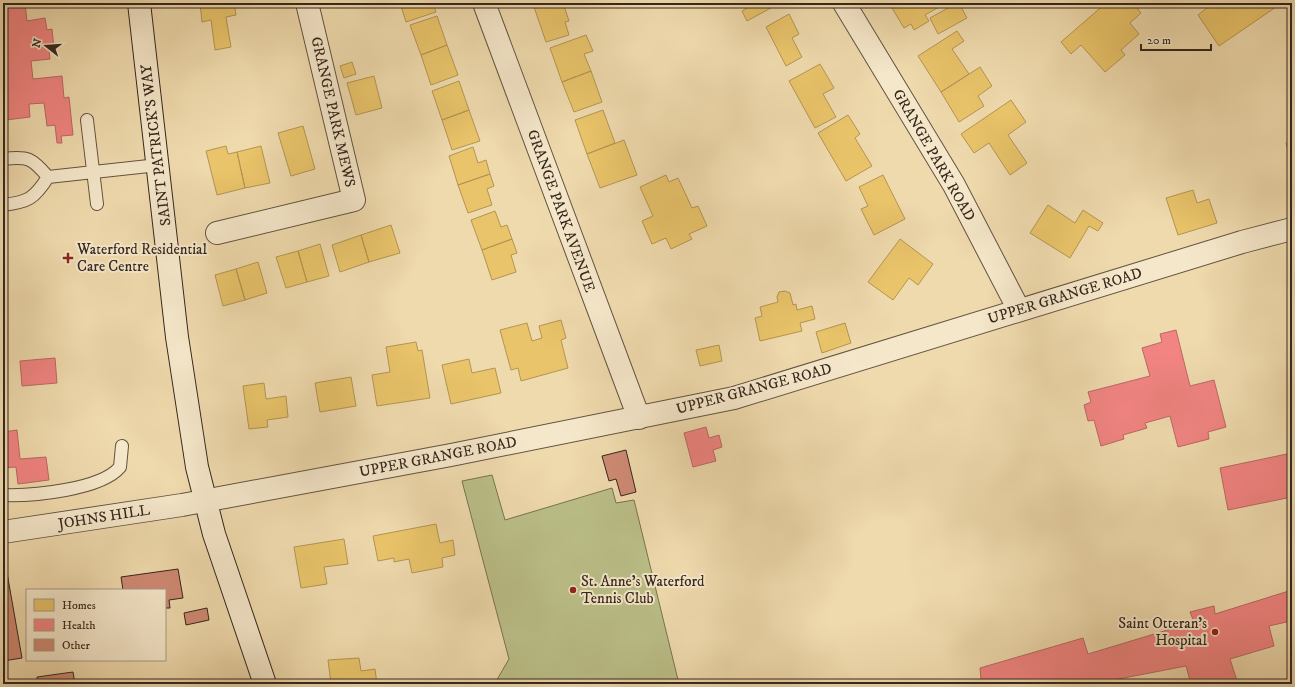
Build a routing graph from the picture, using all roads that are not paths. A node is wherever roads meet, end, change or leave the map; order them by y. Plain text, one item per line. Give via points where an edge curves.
1 (139, 3) edge
2 (307, 3) edge
3 (484, 3) edge
4 (844, 3) edge
5 (87, 120) dead end
6 (3, 159) edge
7 (158, 165) junction
8 (93, 172) junction
9 (48, 177) junction
10 (97, 204) dead end
11 (3, 205) edge
12 (1292, 229) edge
13 (217, 233) dead end
14 (1019, 310) junction
15 (639, 418) junction
16 (122, 446) dead end
17 (3, 495) edge
18 (205, 501) junction
19 (3, 532) edge
20 (265, 684) edge

1 - 7 street, SAINT PATRICK'S WAY
2 - 13 street, GRANGE PARK MEWS via 354,200
3 - 15 street, GRANGE PARK AVENUE
4 - 14 street, GRANGE PARK ROAD via 954,185
5 - 8 lane
6 - 9 lane via 28,158
7 - 8 lane
7 - 18 street, SAINT PATRICK'S WAY via 184,391
8 - 9 lane
8 - 10 lane
9 - 11 lane via 32,198 24,202
12 - 14 street, UPPER GRANGE ROAD
14 - 15 street, UPPER GRANGE ROAD via 734,398
15 - 18 street, UPPER GRANGE ROAD
16 - 17 lane via 120,468 108,478 94,484 30,495
18 - 19 street, JOHNS HILL
18 - 20 street, SAINT PATRICK'S WAY

